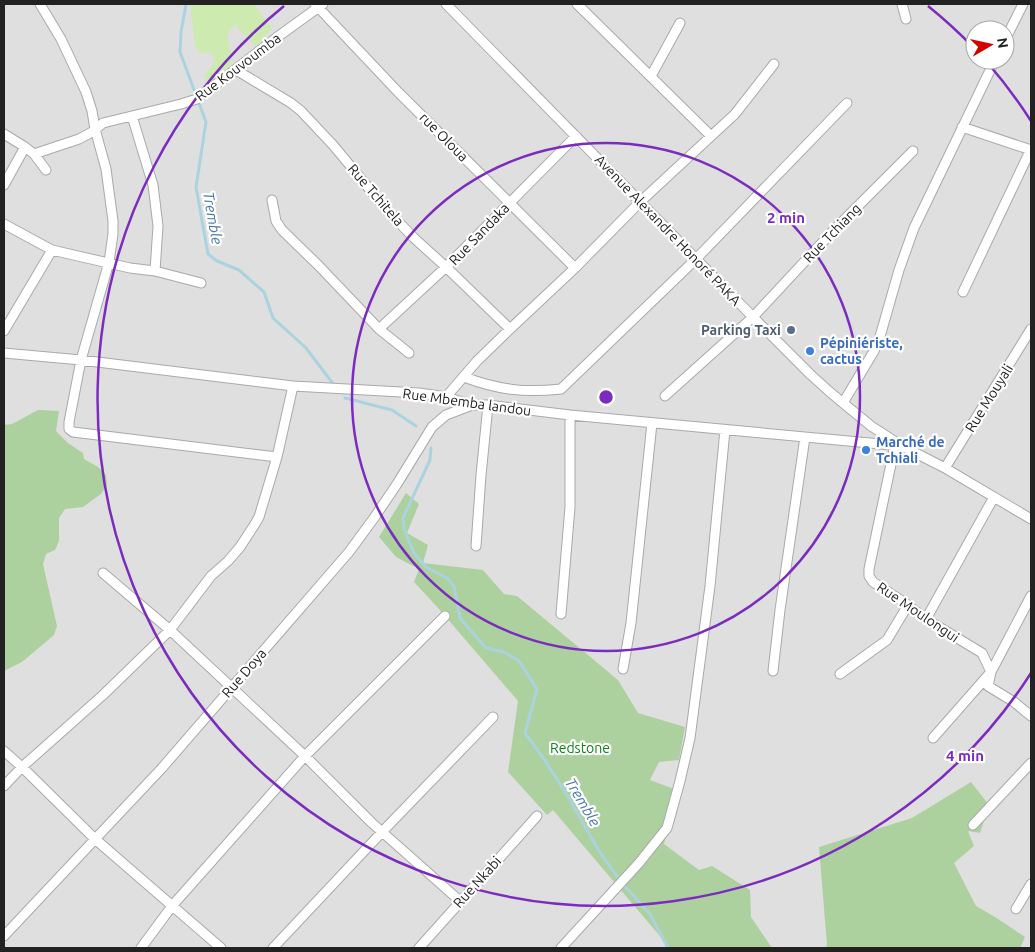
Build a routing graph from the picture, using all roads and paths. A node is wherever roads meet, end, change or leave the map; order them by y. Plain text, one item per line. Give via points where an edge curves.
1 (40, 4) edge
2 (446, 4) edge
3 (577, 4) edge
4 (902, 4) edge
5 (1023, 4) edge
6 (319, 5) edge
7 (906, 19) dead end
8 (1015, 20) edge
9 (680, 23) dead end
10 (774, 64) dead end
11 (236, 70) junction
12 (990, 70) edge
13 (651, 76) junction
14 (848, 102) dead end
15 (132, 116) junction
16 (962, 127) junction
17 (95, 129) junction
18 (4, 134) edge
19 (576, 136) junction
20 (711, 136) junction
21 (25, 147) junction
22 (1031, 149) edge
23 (913, 151) dead end
24 (34, 154) junction
25 (46, 170) dead end
26 (4, 185) edge
27 (272, 200) dead end
28 (640, 202) junction
29 (509, 203) junction
30 (4, 224) edge
31 (52, 250) junction
32 (696, 259) junction
33 (109, 262) junction
34 (446, 267) junction
35 (575, 268) junction
36 (155, 271) junction
37 (201, 283) dead end
38 (963, 292) dead end
39 (753, 317) junction
40 (1031, 328) edge
41 (380, 329) junction
42 (510, 329) junction
43 (4, 331) edge
44 (4, 353) edge
45 (409, 353) dead end
46 (81, 360) junction
47 (464, 377) junction
48 (293, 386) junction
49 (665, 396) dead end
50 (446, 397) junction
51 (842, 403) junction
52 (472, 405) junction
53 (488, 405) junction
54 (570, 415) junction
55 (652, 423) junction
56 (726, 430) junction
57 (805, 437) junction
58 (898, 446) junction
59 (276, 457) junction
60 (945, 468) junction
61 (994, 496) junction
62 (1031, 519) edge
63 (476, 546) dead end
64 (103, 573) dead end
65 (1031, 596) edge
66 (908, 605) junction
67 (561, 614) dead end
68 (445, 616) dead end
69 (926, 619) junction
70 (170, 630) junction
71 (623, 669) dead end
72 (773, 671) dead end
73 (991, 672) junction
74 (840, 674) dead end
75 (231, 688) junction
76 (1031, 716) edge
77 (493, 717) dead end
78 (934, 738) dead end
79 (4, 751) edge
80 (305, 756) junction
81 (1031, 764) edge
82 (22, 767) junction
83 (4, 786) edge
84 (537, 816) dead end
85 (973, 825) dead end
86 (382, 832) junction
87 (95, 839) junction
88 (1031, 884) edge
89 (460, 902) junction
90 (172, 906) junction
91 (1016, 909) dead end
92 (4, 936) edge
93 (140, 948) edge
94 (221, 948) edge
95 (273, 948) edge
96 (418, 948) edge
97 (561, 948) edge

1 - 17 street via 61,38 86,92
2 - 19 street, Avenue Alexandre Honoré PAKA
3 - 13 street
4 - 7 street
5 - 8 street
6 - 11 street, Rue Kouvoumba
6 - 29 street, rue Oloua via 398,92
9 - 13 street
10 - 20 street via 735,114
11 - 15 street, Rue Kouvoumba via 191,102
11 - 34 street, Rue Tchitela via 301,111 391,215
12 - 16 street
13 - 20 street
14 - 32 street
15 - 17 street, Rue Kouvoumba via 103,123
15 - 36 street via 154,185 158,226
16 - 22 street
16 - 51 street via 914,228 879,340
17 - 24 street, Rue Kouvoumba via 79,140
17 - 33 street via 106,169 114,221
18 - 21 street
19 - 28 street, Avenue Alexandre Honoré PAKA
19 - 29 street, Rue Sandaka
20 - 28 street
21 - 24 street
21 - 26 street
22 - 38 street
23 - 39 street, Rue Tchiang
24 - 25 street
27 - 41 street via 276,220 282,230
28 - 32 street, Avenue Alexandre Honoré PAKA
28 - 35 street
29 - 34 street, Rue Sandaka
29 - 35 street, rue Oloua
30 - 31 street
31 - 33 street
31 - 43 street
32 - 39 street, Avenue Alexandre Honoré PAKA
32 - 47 street via 562,389 520,391
33 - 36 street
33 - 46 street
34 - 41 street, Rue Sandaka
34 - 42 street, Rue Tchitela
35 - 42 street
36 - 37 street
39 - 49 street, Rue Tchiang
39 - 51 street, Avenue Alexandre Honoré PAKA
40 - 60 street, Rue Mouyali
41 - 45 street
42 - 47 street
44 - 46 street, Rue Mbemba landou
46 - 48 street, Rue Mbemba landou
46 - 59 street via 69,422 69,429 74,432
47 - 50 street
48 - 50 street, Rue Mbemba landou
48 - 59 street
50 - 52 street, Rue Mbemba landou
51 - 58 street, Avenue Alexandre Honoré PAKA
52 - 53 street, Rue Mbemba landou
52 - 75 street, Rue Doya via 446,415 432,427 397,484 348,552
53 - 54 street, Rue Mbemba landou
53 - 63 street
54 - 55 street, Rue Mbemba landou
54 - 67 street via 570,507
55 - 56 street, Rue Mbemba landou
55 - 71 street via 631,623
56 - 57 street, Rue Mbemba landou
56 - 97 street via 690,738 667,828
57 - 58 street, Rue Mbemba landou
57 - 72 street
58 - 60 street, Avenue Alexandre Honoré PAKA
58 - 66 street, Rue Moulongui via 869,576
59 - 70 street via 255,524 240,547 211,576
60 - 61 street, Avenue Alexandre Honoré PAKA
61 - 62 street, Avenue Alexandre Honoré PAKA
61 - 69 street
64 - 70 street
65 - 73 street
66 - 69 street, Rue Moulongui
66 - 74 street via 887,640
68 - 80 street
69 - 73 street, Rue Moulongui via 982,654
70 - 75 street
70 - 82 street via 104,695
73 - 76 street, Rue Moulongui via 988,686
73 - 78 street
75 - 80 street
75 - 87 street, Rue Doya
77 - 86 street
79 - 82 street
80 - 86 street
80 - 90 street
81 - 85 street
82 - 83 street
82 - 87 street
84 - 89 street, Rue Nkabi
86 - 89 street
86 - 95 street
87 - 90 street
87 - 92 street, Rue Doya
88 - 91 street
89 - 96 street, Rue Nkabi
90 - 93 street
90 - 94 street

